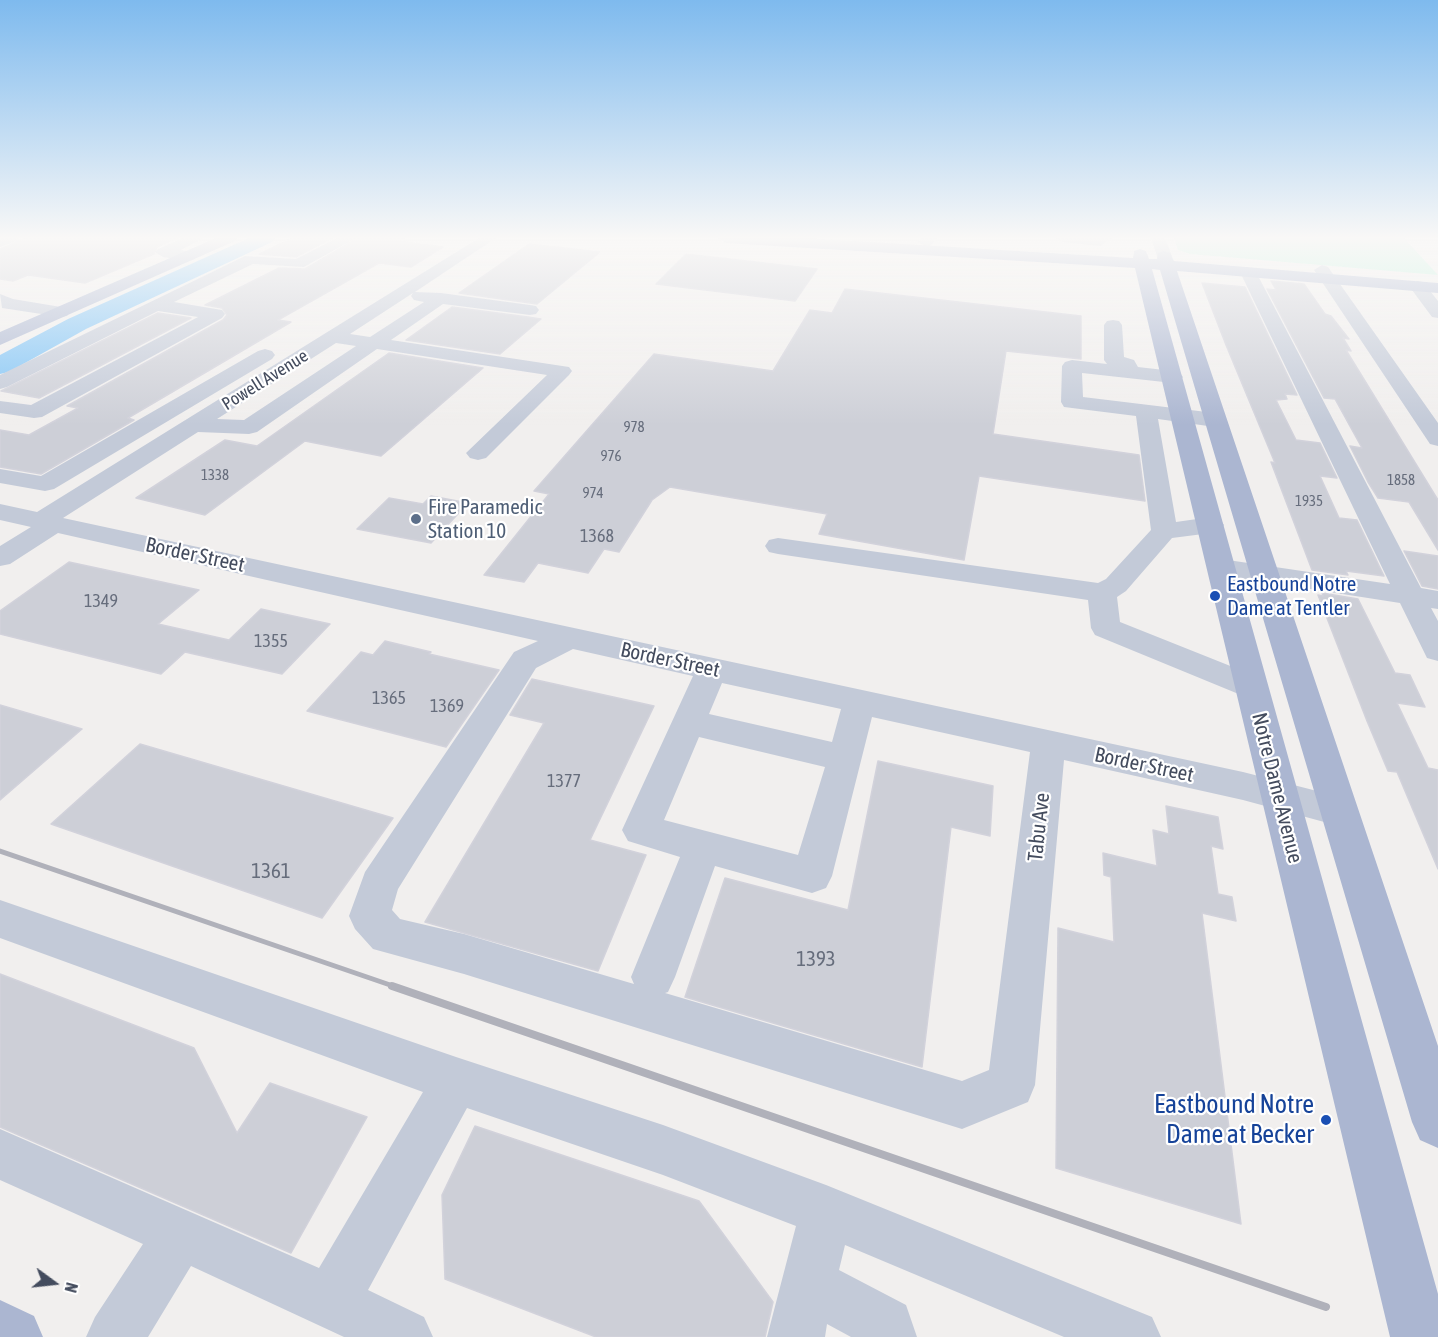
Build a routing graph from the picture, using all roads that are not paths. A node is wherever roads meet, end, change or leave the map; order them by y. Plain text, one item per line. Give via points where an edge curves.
1 (2, 300) edge
2 (88, 300) edge
3 (166, 300) edge
4 (386, 300) edge
5 (437, 300) edge
6 (459, 300) edge
7 (1159, 300) edge
8 (1164, 300) edge
9 (1261, 300) edge
10 (1343, 300) edge
11 (1428, 300) edge
12 (156, 305) junction
13 (530, 310) dead end
14 (338, 311) dead end
15 (61, 312) junction
16 (1438, 314) edge
17 (365, 316) junction
18 (408, 320) junction
19 (0, 322) edge
20 (1113, 325) dead end
21 (28, 327) junction
22 (0, 339) edge
23 (330, 339) junction
24 (374, 343) junction
25 (302, 356) junction
26 (345, 363) junction
27 (243, 368) junction
28 (276, 373) junction
29 (1129, 373) junction
30 (1173, 377) junction
31 (0, 383) edge
32 (242, 394) junction
33 (287, 402) junction
34 (184, 403) junction
35 (0, 407) edge
36 (220, 408) junction
37 (1146, 412) junction
38 (1199, 418) junction
39 (1430, 418) edge
40 (193, 425) junction
41 (1438, 439) edge
42 (104, 449) junction
43 (478, 453) dead end
44 (144, 456) junction
45 (0, 476) edge
46 (0, 512) edge
47 (48, 523) junction
48 (1211, 525) junction
49 (1164, 531) junction
50 (778, 546) dead end
51 (0, 558) edge
52 (1221, 567) junction
53 (1265, 573) junction
54 (1102, 593) junction
55 (1410, 596) junction
56 (1438, 600) edge
57 (570, 638) junction
58 (1438, 651) edge
59 (712, 669) junction
60 (1252, 687) junction
61 (859, 702) junction
62 (689, 722) junction
63 (1048, 744) junction
64 (845, 758) junction
65 (1279, 795) junction
66 (1339, 811) junction
67 (703, 848) junction
68 (0, 919) edge
69 (653, 977) dead end
70 (456, 1081) junction
71 (1438, 1122) edge
72 (0, 1154) edge
73 (826, 1211) junction
74 (180, 1235) junction
75 (809, 1284) junction
76 (331, 1301) junction
77 (0, 1330) edge
78 (14, 1337) edge
79 (115, 1337) edge
80 (404, 1337) edge
81 (796, 1337) edge
82 (888, 1337) edge
83 (1132, 1337) edge
84 (1420, 1337) edge

1 - 15 street
2 - 15 main road
3 - 12 street
4 - 17 street, Powell Avenue
5 - 18 street
6 - 13 street
7 - 30 main road, Notre Dame Avenue
8 - 38 main road, Notre Dame Avenue
9 - 55 street
10 - 39 street
11 - 16 street
12 - 31 street
12 - 35 street via 216,314 34,412
14 - 17 street
15 - 21 main road
17 - 18 street
17 - 23 street, Powell Avenue
18 - 24 street
19 - 21 street
20 - 29 street via 1114,360 1127,364
21 - 22 main road
23 - 24 street
23 - 25 street, Powell Avenue
23 - 27 street via 297,337
24 - 26 street
24 - 43 street via 562,371
25 - 26 street
25 - 28 street, Powell Avenue
26 - 33 street
27 - 28 street
27 - 34 street
28 - 32 street, Powell Avenue
29 - 30 street
29 - 37 street via 1072,366 1072,402
30 - 38 main road, Notre Dame Avenue
32 - 33 street
32 - 36 street, Powell Avenue
33 - 40 street via 249,427
34 - 36 street
34 - 42 street
36 - 40 street, Powell Avenue
37 - 38 street
37 - 49 street
38 - 48 main road, Notre Dame Avenue
38 - 53 main road, Notre Dame Avenue
39 - 41 street
40 - 44 street, Powell Avenue
42 - 44 street
42 - 45 street via 45,484
44 - 47 street, Powell Avenue
46 - 47 street, Border Street
47 - 51 street, Powell Avenue
47 - 57 street, Border Street
48 - 49 street
48 - 52 main road, Notre Dame Avenue
49 - 54 street via 1116,585
50 - 54 street
52 - 53 street
52 - 60 main road, Notre Dame Avenue
53 - 55 street
53 - 66 main road, Notre Dame Avenue
54 - 60 street via 1106,628
55 - 56 street
55 - 58 street
57 - 59 street, Border Street
57 - 63 street, Tabu Ave via 525,660 379,884 370,916 388,935 464,954 962,1105 1011,1085
59 - 61 street, Border Street
59 - 62 street
60 - 65 main road, Notre Dame Avenue
61 - 63 street, Border Street
61 - 64 street
62 - 64 street
62 - 67 street via 641,830
63 - 65 street, Border Street
64 - 67 street via 812,876
65 - 66 street, Border Street
65 - 84 main road, Notre Dame Avenue
66 - 71 main road, Notre Dame Avenue
67 - 69 street
68 - 70 street
70 - 73 street via 663,1150
70 - 76 street
72 - 74 street
73 - 75 street
73 - 83 street
74 - 76 street
74 - 79 street
75 - 81 street
75 - 82 street via 886,1325
76 - 80 street
77 - 78 main road

